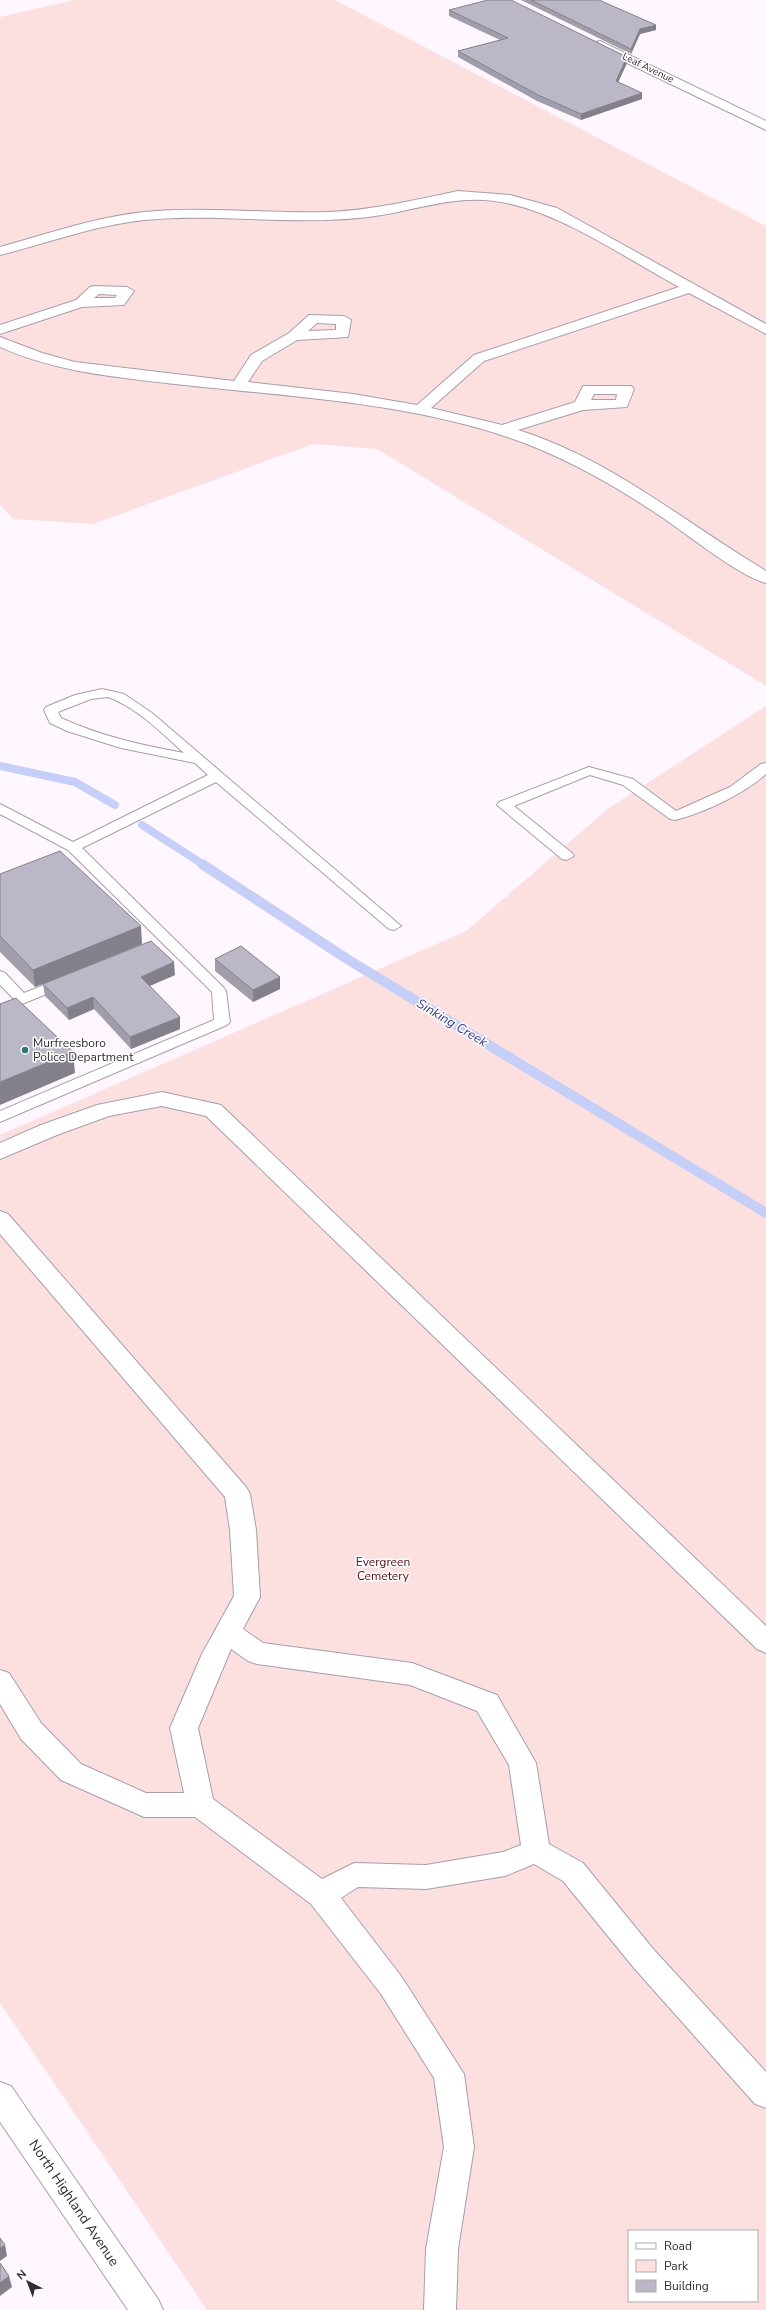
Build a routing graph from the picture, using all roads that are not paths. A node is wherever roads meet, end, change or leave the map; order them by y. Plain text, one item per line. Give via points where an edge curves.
1 (587, 38) edge
2 (766, 126) edge
3 (0, 251) edge
4 (690, 288) junction
5 (82, 303) dead end
6 (0, 330) edge
7 (766, 330) edge
8 (294, 336) dead end
9 (0, 341) edge
10 (238, 386) junction
11 (582, 405) dead end
12 (420, 410) junction
13 (503, 430) junction
14 (766, 578) edge
15 (199, 760) junction
16 (766, 767) edge
17 (218, 776) junction
18 (0, 808) edge
19 (73, 847) junction
20 (567, 856) dead end
21 (394, 926) dead end
22 (167, 940) junction
23 (153, 946) edge
24 (80, 975) edge
25 (0, 976) edge
26 (0, 1117) edge
27 (0, 1152) edge
28 (0, 1219) edge
29 (227, 1632) junction
30 (766, 1642) edge
31 (0, 1681) edge
32 (200, 1805) junction
33 (536, 1851) junction
34 (321, 1894) junction
35 (766, 2094) edge
36 (0, 2096) edge
37 (147, 2310) edge
38 (440, 2310) edge

1 - 2 street, Leaf Avenue
3 - 4 street via 100,224 144,216 329,216 369,213 458,194 510,199 552,211
4 - 7 street
4 - 12 street via 480,358
5 - 6 street
8 - 10 street via 256,358
9 - 10 street via 65,365
10 - 12 street via 347,397
11 - 13 street
12 - 13 street
13 - 14 street via 572,456 616,481
15 - 15 lane via 130,702 112,693 96,693 51,710 55,720 74,730 118,743
15 - 17 lane
16 - 20 lane via 757,776 725,795 675,816 628,782 589,770 504,805
17 - 19 lane
17 - 21 lane
18 - 19 lane
19 - 22 lane
22 - 23 lane
22 - 26 lane via 219,991 222,1022
24 - 25 lane via 22,999
27 - 30 street via 49,1130 105,1110 162,1098 213,1110
28 - 29 street via 237,1494 243,1530 247,1597
29 - 32 street via 184,1728
29 - 33 street via 257,1653 412,1674 487,1703 522,1763
31 - 32 street via 31,1731 71,1772 144,1805
32 - 34 street
33 - 34 street via 506,1864 426,1876 354,1876
33 - 35 street via 573,1872 644,1959
34 - 38 street via 391,1985 449,2074 459,2147 442,2248
36 - 37 street, North Highland Avenue

